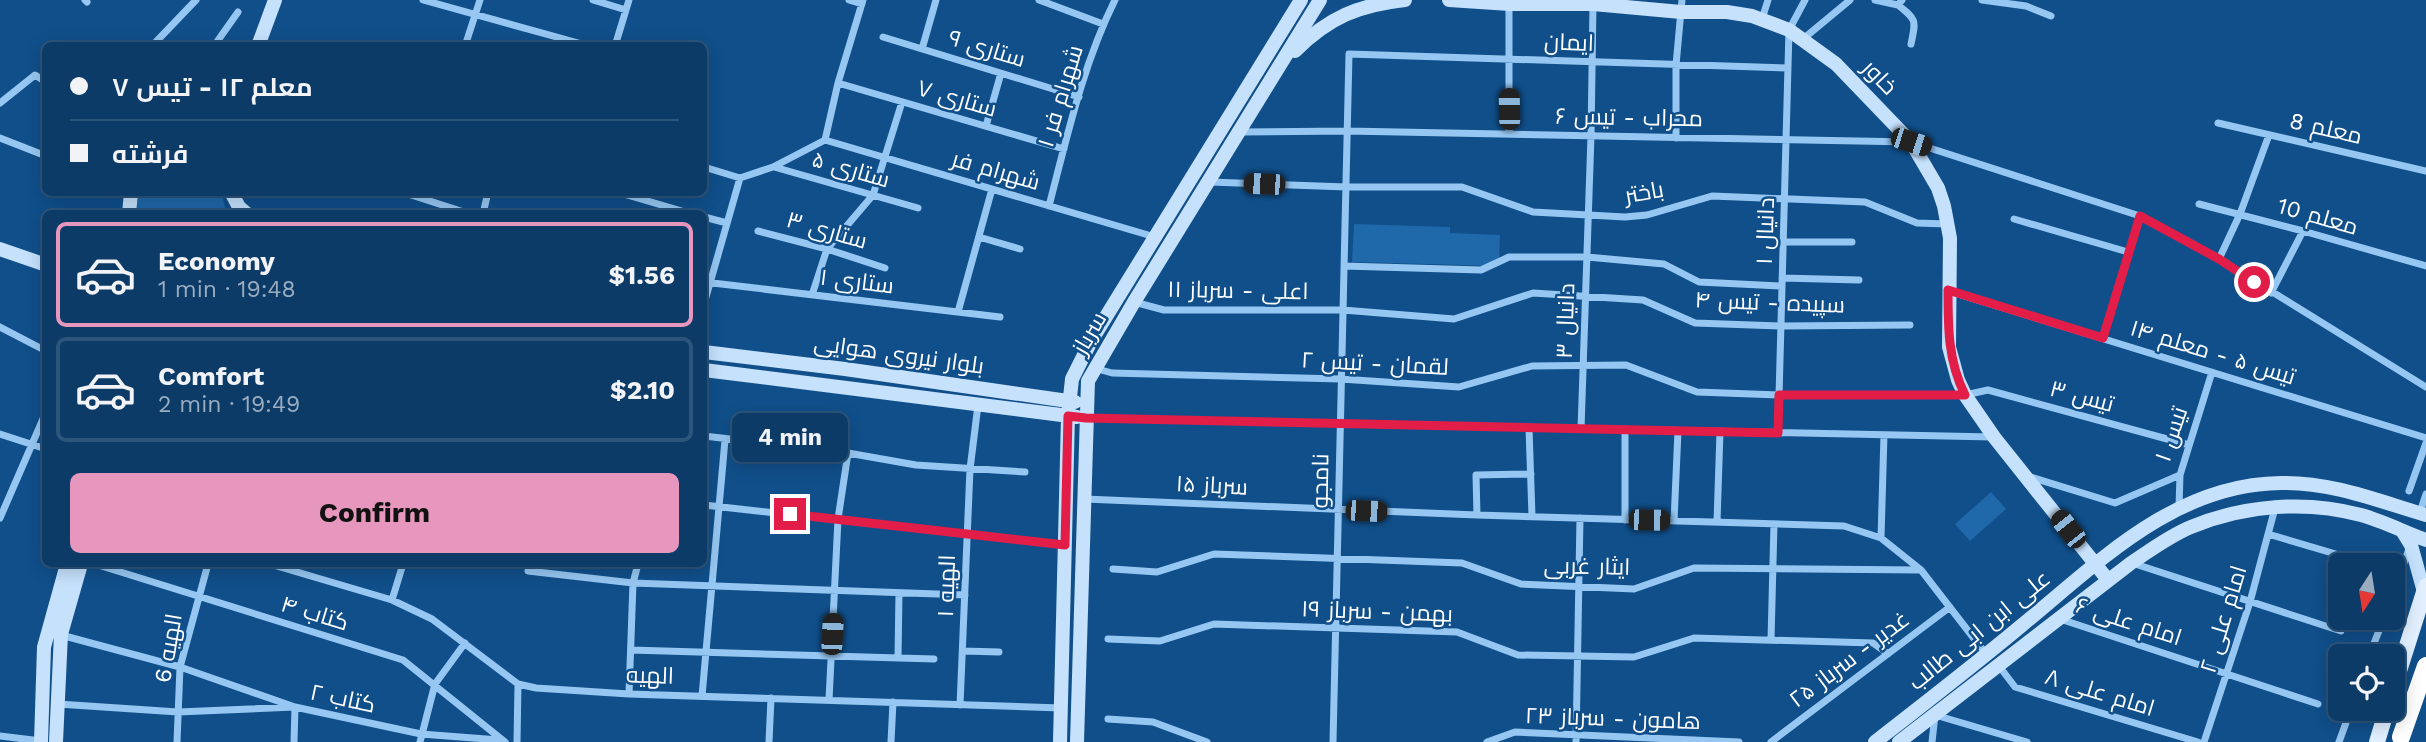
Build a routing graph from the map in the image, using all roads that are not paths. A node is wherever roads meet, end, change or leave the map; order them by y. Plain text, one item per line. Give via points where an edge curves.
1 (196, 0) edge
2 (275, 0) edge
3 (423, 0) edge
4 (480, 0) edge
5 (593, 0) edge
6 (629, 0) edge
7 (849, 0) edge
8 (936, 0) edge
9 (1039, 0) edge
10 (1115, 0) edge
11 (1301, 0) edge
12 (1320, 0) edge
13 (1405, 0) edge
14 (1449, 0) edge
15 (1768, 0) edge
16 (1805, 0) edge
17 (1850, 0) edge
18 (1875, 0) edge
19 (1982, 0) edge
20 (862, 2) edge
21 (1509, 2) edge
22 (1900, 2) edge
23 (1593, 4) junction
24 (1682, 6) edge
25 (1728, 6) edge
26 (626, 10) junction
27 (238, 12) dead end
28 (475, 15) junction
29 (2051, 16) dead end
30 (1339, 17) junction
31 (1762, 19) junction
32 (1102, 24) junction
33 (1789, 30) junction
34 (883, 37) dead end
35 (1803, 39) junction
36 (156, 42) edge
37 (217, 42) edge
38 (259, 42) edge
39 (466, 42) edge
40 (575, 42) edge
41 (616, 42) edge
42 (1912, 44) dead end
43 (922, 48) junction
44 (1349, 54) joint
45 (1508, 59) junction
46 (1591, 62) junction
47 (1676, 65) junction
48 (1281, 66) junction
49 (1788, 68) junction
50 (1001, 73) junction
51 (42, 79) edge
52 (838, 83) junction
53 (1079, 97) junction
54 (902, 102) junction
55 (0, 103) edge
56 (2218, 123) dead end
57 (985, 126) junction
58 (1347, 131) junction
59 (1241, 132) junction
60 (1509, 134) junction
61 (2269, 135) junction
62 (1591, 136) junction
63 (0, 138) edge
64 (1676, 138) junction
65 (824, 140) junction
66 (1786, 140) junction
67 (1911, 142) junction
68 (1064, 149) junction
69 (42, 154) edge
70 (885, 158) junction
71 (773, 167) junction
72 (707, 168) edge
73 (2426, 171) edge
74 (740, 178) junction
75 (1210, 182) junction
76 (1346, 187) junction
77 (992, 189) junction
78 (873, 195) junction
79 (421, 196) edge
80 (631, 196) edge
81 (1785, 199) junction
82 (652, 202) junction
83 (2199, 204) dead end
84 (1049, 206) junction
85 (918, 208) dead end
86 (459, 210) edge
87 (649, 210) edge
88 (679, 210) edge
89 (2240, 214) junction
90 (1589, 215) junction
91 (2140, 216) junction
92 (707, 218) edge
93 (2014, 219) dead end
94 (727, 223) junction
95 (1948, 224) junction
96 (2303, 230) junction
97 (758, 231) dead end
98 (979, 237) junction
99 (1156, 237) junction
100 (1783, 242) junction
101 (1852, 242) dead end
102 (1169, 246) junction
103 (1020, 248) dead end
104 (827, 249) junction
105 (0, 250) edge
106 (2128, 252) junction
107 (1587, 257) junction
108 (2219, 259) junction
109 (42, 264) edge
110 (1344, 266) junction
111 (2426, 266) edge
112 (885, 268) dead end
113 (707, 280) edge
114 (1858, 280) dead end
115 (1782, 282) junction
116 (707, 283) edge
117 (1948, 290) junction
118 (2271, 293) junction
119 (812, 295) junction
120 (1586, 296) junction
121 (1134, 302) junction
122 (1343, 310) junction
123 (958, 312) junction
124 (1000, 317) dead end
125 (1910, 325) dead end
126 (1781, 326) junction
127 (0, 327) edge
128 (2103, 338) junction
129 (42, 349) edge
130 (707, 352) edge
131 (1583, 365) junction
132 (1094, 368) junction
133 (845, 369) junction
134 (707, 370) edge
135 (2212, 372) junction
136 (1341, 379) junction
137 (843, 386) junction
138 (2426, 387) edge
139 (1779, 395) junction
140 (1965, 395) junction
141 (978, 404) junction
142 (1068, 409) junction
143 (1087, 411) junction
144 (42, 422) edge
145 (1340, 424) junction
146 (1529, 428) junction
147 (1581, 429) junction
148 (1625, 430) junction
149 (1678, 431) junction
150 (1720, 432) junction
151 (1778, 433) junction
152 (0, 434) edge
153 (1884, 435) junction
154 (707, 437) edge
155 (1994, 438) junction
156 (2426, 438) edge
157 (725, 440) junction
158 (2426, 443) edge
159 (33, 445) junction
160 (2189, 445) junction
161 (42, 448) edge
162 (848, 453) junction
163 (970, 469) junction
164 (1025, 472) dead end
165 (1531, 474) junction
166 (2180, 475) junction
167 (2026, 476) junction
168 (2409, 491) dead end
169 (0, 495) edge
170 (9, 499) junction
171 (1084, 499) junction
172 (707, 505) edge
173 (718, 506) junction
174 (2422, 506) edge
175 (2179, 507) junction
176 (2275, 507) junction
177 (1338, 510) junction
178 (1477, 515) junction
179 (1532, 516) junction
180 (0, 518) edge
181 (1580, 518) junction
182 (838, 519) junction
183 (1625, 520) junction
184 (1674, 521) junction
185 (1717, 522) junction
186 (1774, 524) junction
187 (2403, 531) junction
188 (968, 534) junction
189 (2268, 534) junction
190 (1881, 538) junction
191 (2426, 540) edge
192 (1065, 545) junction
193 (2411, 545) junction
194 (2332, 553) edge
195 (1337, 559) junction
196 (2405, 560) edge
197 (2131, 563) junction
198 (2096, 565) junction
199 (105, 567) edge
200 (207, 567) edge
201 (281, 567) edge
202 (402, 567) edge
203 (529, 567) edge
204 (637, 567) edge
205 (1773, 568) junction
206 (72, 569) edge
207 (1113, 569) dead end
208 (1921, 570) junction
209 (2108, 580) junction
210 (634, 583) junction
211 (710, 586) junction
212 (1579, 587) junction
213 (2425, 589) edge
214 (834, 590) junction
215 (900, 593) junction
216 (965, 595) junction
217 (198, 597) junction
218 (392, 600) junction
219 (2250, 603) junction
220 (1950, 607) junction
221 (2060, 619) junction
222 (1335, 629) junction
223 (2341, 631) dead end
224 (61, 634) junction
225 (1108, 639) dead end
226 (1771, 640) junction
227 (465, 643) junction
228 (2408, 644) junction
229 (2405, 646) edge
230 (631, 650) junction
231 (962, 651) junction
232 (999, 652) dead end
233 (705, 653) junction
234 (2405, 653) edge
235 (1888, 654) junction
236 (1987, 654) junction
237 (831, 656) junction
238 (1578, 656) junction
239 (898, 658) junction
240 (933, 659) dead end
241 (1999, 666) junction
242 (2426, 666) edge
243 (180, 667) junction
244 (2226, 674) junction
245 (435, 684) junction
246 (518, 684) junction
247 (629, 694) junction
248 (702, 696) junction
249 (771, 698) junction
250 (829, 700) junction
251 (893, 702) junction
252 (58, 704) junction
253 (2318, 704) dead end
254 (960, 705) junction
255 (295, 707) junction
256 (1060, 708) junction
257 (1078, 708) junction
258 (1930, 710) junction
259 (178, 712) junction
260 (1108, 719) dead end
261 (2347, 721) edge
262 (2383, 721) edge
263 (0, 736) edge
264 (420, 738) edge
265 (1576, 738) edge
266 (2401, 740) edge
267 (502, 741) edge
268 (41, 742) edge
269 (56, 742) edge
270 (177, 742) edge
271 (294, 742) edge
272 (517, 742) edge
273 (769, 742) edge
274 (891, 742) edge
275 (1060, 742) edge
276 (1077, 742) edge
277 (1207, 742) edge
278 (1333, 742) edge
279 (1488, 742) edge
280 (1739, 742) edge
281 (1771, 742) edge
282 (1875, 742) edge
283 (1899, 742) edge
284 (1932, 742) edge
285 (2027, 742) edge
286 (2198, 742) edge
287 (2204, 742) edge
288 (2339, 742) edge
289 (2377, 742) edge

1 - 36 street
2 - 38 street
3 - 28 street
4 - 28 street
5 - 26 street
6 - 26 street
7 - 20 street
8 - 43 street
9 - 32 street
10 - 32 street, شهرام فر ۱
11 - 99 street, سرباز
12 - 30 street via 1322,16
12 - 48 street, سرباز
13 - 30 street via 1365,6
14 - 21 street, خاور
15 - 31 street
16 - 33 street
17 - 35 street
18 - 22 street
19 - 29 street via 2026,6
20 - 52 street
21 - 23 street, خاور
21 - 45 street
22 - 42 street via 1916,22
23 - 24 street, خاور
23 - 46 street, دانیال ۳
24 - 25 street, خاور
24 - 47 street
25 - 31 street, خاور
26 - 41 street
27 - 37 street
28 - 39 street
28 - 40 street
30 - 48 street via 1320,28
31 - 33 street, خاور
32 - 53 street, شهرام فر ۱
33 - 35 street, خاور
33 - 49 street, دانیال ۱
34 - 43 street, ستاری ۹
35 - 67 street, خاور via 1836,64
43 - 50 street, ستاری ۹
44 - 45 street, ایمان
44 - 58 street, نامجو
45 - 46 street, ایمان
45 - 60 street
46 - 47 street, ایمان
46 - 62 street, دانیال ۳
47 - 49 street, ایمان
47 - 64 street
48 - 59 street, سرباز
49 - 66 street, دانیال ۱
50 - 53 street, ستاری ۹
50 - 57 street
51 - 55 street via 35,75
52 - 54 street, ستاری ۷
52 - 65 street
53 - 68 street, شهرام فر ۱
54 - 57 street, ستاری ۷
54 - 70 street
56 - 61 street, معلم 8
57 - 68 street, ستاری ۷
58 - 59 street, محراب - تیس ۶
58 - 60 street, محراب - تیس ۶
58 - 76 street, نامجو
59 - 75 street, سرباز
60 - 62 street, محراب - تیس ۶
61 - 73 street, معلم 8
61 - 89 street
62 - 64 street, محراب - تیس ۶
62 - 90 street, دانیال ۳
63 - 69 street
64 - 66 street, محراب - تیس ۶
65 - 70 street, شهرام فر
65 - 71 street
66 - 67 street, محراب - تیس ۶
66 - 81 street, دانیال ۱
67 - 91 street, محراب - تیس ۶
67 - 95 street, خاور via 1938,188
68 - 84 street, شهرام فر ۱
70 - 77 street, شهرام فر
70 - 78 street
71 - 74 street
71 - 78 street, ستاری ۵
72 - 74 street
74 - 94 street
75 - 76 street, باختر
75 - 102 street, سرباز
76 - 90 street, باختر via 1462,187 1533,212
76 - 110 street, نامجو
77 - 84 street, شهرام فر
77 - 98 street
78 - 85 street, ستاری ۵
78 - 104 street
79 - 86 street
80 - 82 street
81 - 90 street, باختر via 1712,196 1647,215
81 - 95 street, باختر via 1865,202 1917,223
81 - 100 street, دانیال ۱
82 - 87 street
82 - 88 street
83 - 89 street, معلم 10
84 - 99 street, شهرام فر
89 - 96 street, معلم 10
89 - 108 street
90 - 107 street, دانیال ۳
91 - 106 street
91 - 108 street, محراب - تیس ۶
92 - 94 street
93 - 106 street
94 - 113 street
95 - 117 street, خاور
96 - 111 street, معلم 10
96 - 118 street
97 - 104 street, ستاری ۳
98 - 103 street
98 - 123 street
99 - 102 street
99 - 142 street, سرباز via 1081,359 1072,379
100 - 101 street
100 - 115 street, دانیال ۱
102 - 121 street, سرباز
104 - 112 street, ستاری ۳
104 - 119 street
105 - 109 street
106 - 128 street
107 - 110 street via 1508,257 1481,270
107 - 115 street via 1664,264 1699,282
107 - 120 street, دانیال ۳
108 - 118 street, محراب - تیس ۶
110 - 122 street, نامجو
114 - 115 street
115 - 126 street, دانیال ۱
116 - 119 street, ستاری ۱
117 - 128 street, تیس ۵ - معلم ۱۴
117 - 140 street, خاور via 1949,346
118 - 138 street, محراب - تیس ۶
119 - 123 street, ستاری ۱
120 - 122 street, سپیده - تیس ۴ via 1533,293 1454,319
120 - 126 street, سپیده - تیس ۴ via 1643,300 1695,324
120 - 131 street, دانیال ۳
121 - 122 street, اعلی - سرباز ۱۱ via 1164,310
121 - 132 street, سرباز
122 - 136 street, نامجو
123 - 124 street, ستاری ۱
125 - 126 street, سپیده - تیس ۴
126 - 139 street, دانیال ۱
127 - 129 street
128 - 135 street, تیس ۵ - معلم ۱۴
130 - 133 street, بلوار نیروی هوایی
131 - 136 street, لقمان - تیس ۲ via 1532,366 1459,387
131 - 139 street, لقمان - تیس ۲ via 1626,365 1697,392
131 - 147 street, دانیال ۳
132 - 136 street, لقمان - تیس ۲ via 1112,373
132 - 143 street, سرباز via 1088,382
133 - 137 street
133 - 142 street, بلوار نیروی هوایی
134 - 137 street, بلوار نیروی هوایی
135 - 156 street, تیس ۵ - معلم ۱۴
135 - 160 street, تیس ۱
136 - 145 street, نامجو
137 - 141 street, بلوار نیروی هوایی
139 - 140 street, لقمان - تیس ۲
139 - 151 street, دانیال ۱
140 - 155 street, خاور
140 - 160 street, تیس ۳ via 1988,390
141 - 142 street, بلوار نیروی هوایی
141 - 163 street, الهیه ۱
142 - 143 street
142 - 192 street, سرباز
143 - 145 street
143 - 171 street, سرباز
144 - 159 street
145 - 146 street
145 - 177 street, نامجو
146 - 147 street
146 - 165 street
147 - 148 street
148 - 149 street
148 - 183 street
149 - 150 street
149 - 184 street
150 - 151 street
150 - 185 street
151 - 153 street
152 - 159 street
153 - 155 street
153 - 190 street
154 - 157 street
155 - 167 street, خاور
157 - 162 street
157 - 173 street
158 - 168 street
159 - 161 street
159 - 170 street
160 - 166 street, تیس ۱
162 - 163 street
162 - 182 street
163 - 164 street
163 - 188 street, الهیه ۱
165 - 178 street via 1476,475
165 - 179 street
166 - 167 street, تیس ۱ via 2115,503
166 - 175 street
167 - 198 street, خاور
169 - 170 street
170 - 180 street
171 - 177 street, سرباز ۱۵
171 - 257 street, سرباز
172 - 173 street
173 - 182 street
173 - 211 street
174 - 175 street, علی ابن ابی طالب via 2331,487 2280,483 2224,491
175 - 198 street, علی ابن ابی طالب
176 - 187 street, علی ابن ابی طالب via 2346,512
176 - 189 street, امام علی ۲
176 - 197 street, علی ابن ابی طالب via 2191,527
177 - 178 street, سرباز ۱۵
177 - 195 street, نامجو
178 - 179 street, سرباز ۱۵
179 - 181 street, سرباز ۱۵
181 - 183 street, سرباز ۱۵
181 - 212 street
182 - 188 street
182 - 214 street
183 - 184 street, سرباز ۱۵
184 - 185 street, سرباز ۱۵
185 - 186 street, سرباز ۱۵
186 - 190 street, سرباز ۱۵ via 1844,526
186 - 205 street
187 - 191 street, علی ابن ابی طالب
187 - 193 street
188 - 192 street
188 - 216 street, الهیه ۱
189 - 194 street
189 - 219 street, امام علی ۲
190 - 208 street
192 - 256 street, سرباز
193 - 196 street
193 - 213 street
195 - 207 street, ایثار غربی via 1214,554 1157,572
195 - 212 street, ایثار غربی via 1462,563 1521,584
195 - 222 street, نامجو
197 - 209 street, علی ابن ابی طالب
197 - 219 street
198 - 209 street, خاور
198 - 236 street, علی ابن ابی طالب
199 - 217 street, کتاب ۴
200 - 217 street, الهیه 6
201 - 218 street, الهیه
202 - 218 street
203 - 210 street via 528,572
204 - 210 street
205 - 208 street, ایثار غربی
205 - 212 street, ایثار غربی via 1694,568 1634,589
205 - 226 street
206 - 224 street
206 - 268 street via 44,647
208 - 220 street
209 - 221 street, علی ابن ابی طالب
210 - 211 street
210 - 230 street
211 - 214 street
211 - 233 street
212 - 238 street
213 - 228 main road
214 - 215 street
214 - 237 street
215 - 216 street
215 - 239 street
216 - 231 street, الهیه ۱
217 - 243 street, الهیه 6
217 - 245 street, کتاب ۴ via 403,660
218 - 227 street, الهیه via 432,619
219 - 223 street
219 - 244 street, امام علی ۲
220 - 235 street, غدیر - سرباز ۲۵
220 - 236 street
221 - 241 street, علی ابن ابی طالب
221 - 244 street, امام علی ۶
222 - 225 street, بهمن - سرباز ۱۹ via 1214,624 1160,641
222 - 238 street, بهمن - سرباز ۱۹ via 1457,632 1518,654
222 - 278 street, نامجو
224 - 243 street
224 - 252 street
226 - 235 street, بهمن - سرباز ۱۹ via 1873,643
226 - 238 street, بهمن - سرباز ۱۹ via 1694,638 1634,657
227 - 245 street
227 - 246 street, الهیه
228 - 229 street
228 - 234 main road
230 - 233 street
230 - 247 street
231 - 232 street
231 - 254 street, الهیه ۱
233 - 237 street
233 - 248 street
235 - 281 street, غدیر - سرباز ۲۵
236 - 258 street, علی ابن ابی طالب
237 - 239 street
237 - 250 street
238 - 265 street
239 - 240 street
241 - 258 street, علی ابن ابی طالب
241 - 286 street, امام علی ۸ via 2015,687
242 - 266 highway
243 - 255 street
243 - 259 street, الهیه 6
244 - 253 street, امام علی ۶
244 - 287 street, امام علی ۲
245 - 264 street
245 - 267 street, کتاب ۴
246 - 247 street, الهیه
246 - 272 street
247 - 248 street, الهیه
248 - 249 street, الهیه
249 - 250 street, الهیه
249 - 273 street
250 - 251 street, الهیه
251 - 254 street, الهیه
251 - 274 street
252 - 259 street, کتاب ۲
252 - 269 street
254 - 256 street, الهیه
255 - 259 street, کتاب ۲
255 - 264 street, کتاب ۲
255 - 271 street
256 - 257 street
256 - 275 street, سرباز
257 - 276 street, سرباز
258 - 282 street, علی ابن ابی طالب
258 - 283 street, علی ابن ابی طالب
258 - 284 street
258 - 285 street
259 - 270 street, الهیه 6
260 - 277 street via 1153,722
261 - 288 street
262 - 289 main road
263 - 268 street
264 - 267 street, کتاب ۲
265 - 279 street, هامون - سرباز ۲۳ via 1515,732
265 - 280 street, هامون - سرباز ۲۳

